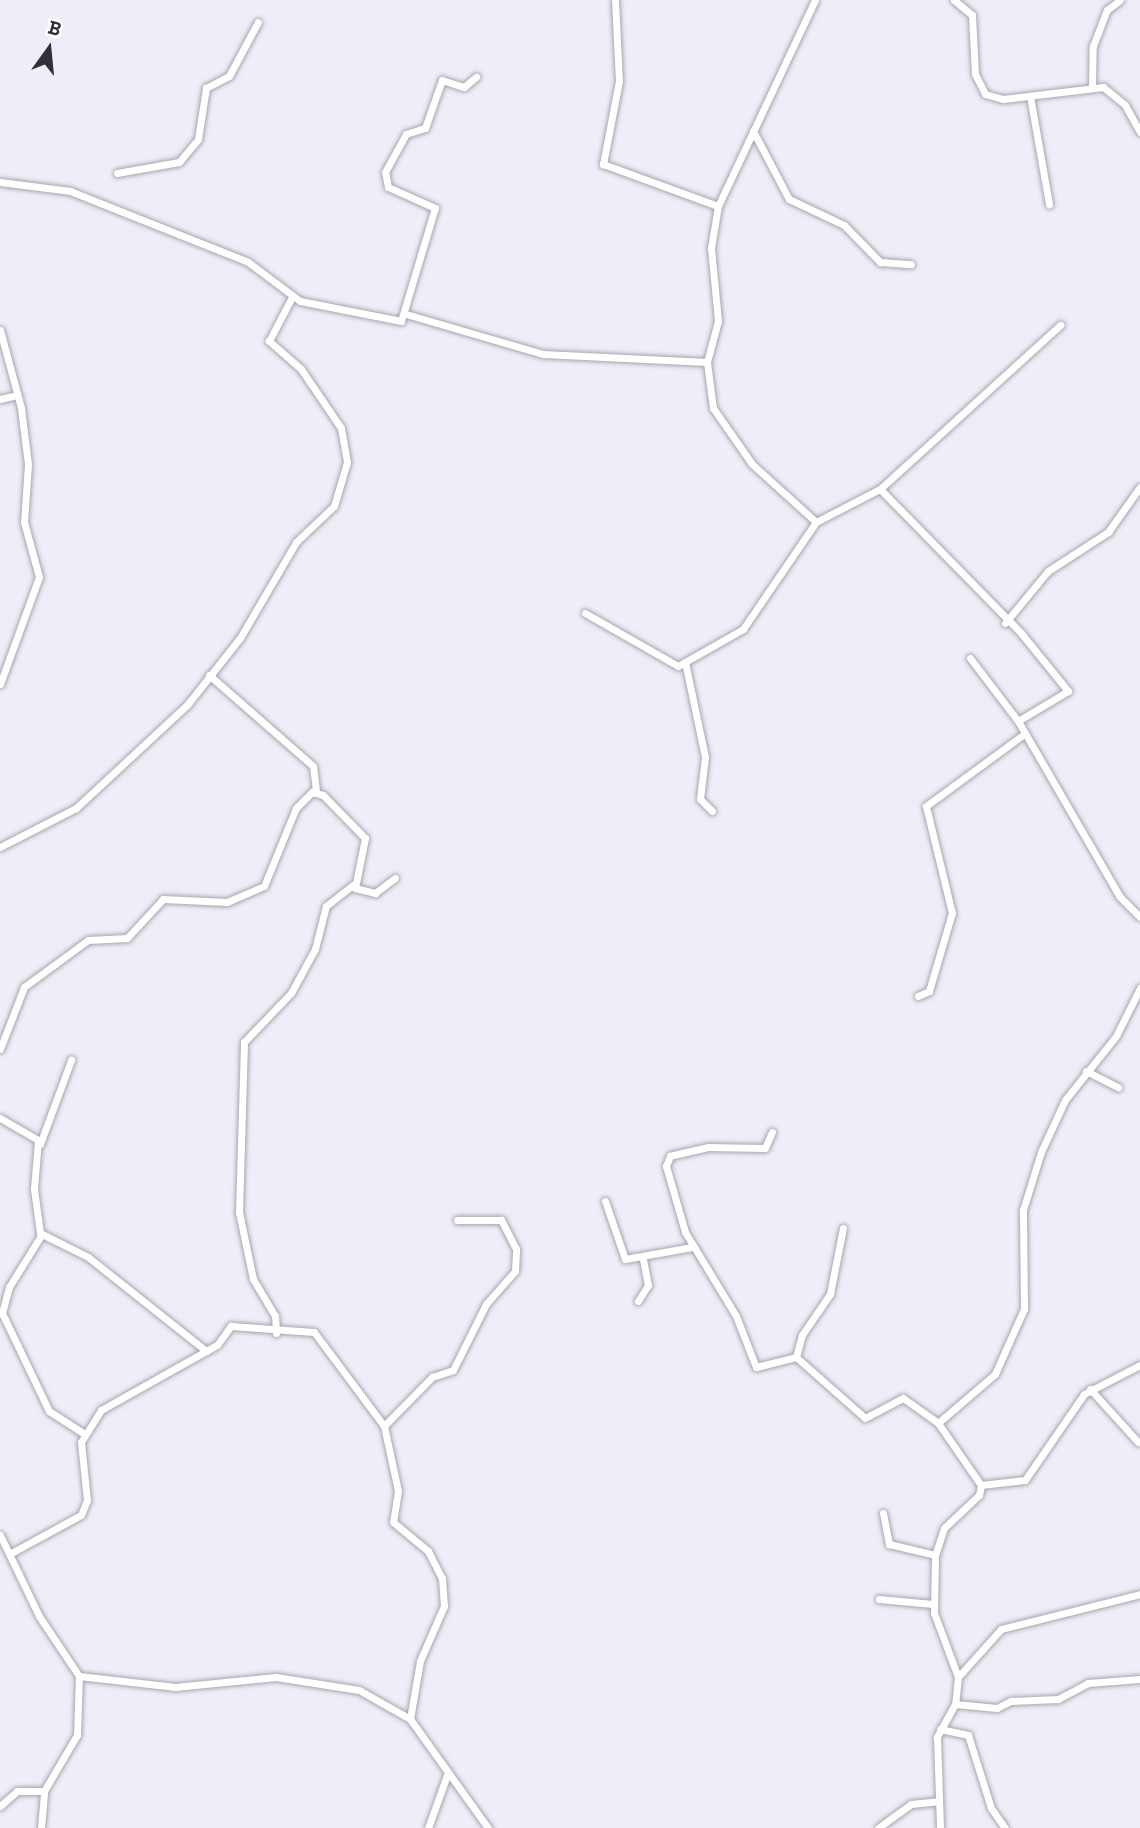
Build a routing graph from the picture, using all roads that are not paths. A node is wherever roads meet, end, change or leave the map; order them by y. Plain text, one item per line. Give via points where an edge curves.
1 (615, 0) edge
2 (815, 0) edge
3 (954, 0) edge
4 (1120, 0) edge
5 (258, 22) dead end
6 (476, 76) dead end
7 (1092, 85) junction
8 (1030, 96) junction
9 (753, 131) junction
10 (1140, 132) edge
11 (117, 173) dead end
12 (0, 183) edge
13 (1049, 204) dead end
14 (718, 206) junction
15 (911, 264) dead end
16 (292, 297) junction
17 (406, 314) junction
18 (1060, 325) dead end
19 (0, 330) edge
20 (708, 362) junction
21 (17, 395) junction
22 (0, 399) edge
23 (1140, 487) edge
24 (880, 489) junction
25 (816, 522) junction
26 (585, 613) dead end
27 (1005, 623) junction
28 (970, 658) dead end
29 (685, 662) junction
30 (209, 675) junction
31 (0, 684) edge
32 (1018, 721) junction
33 (1024, 734) junction
34 (316, 792) junction
35 (712, 811) dead end
36 (0, 846) edge
37 (395, 878) dead end
38 (353, 885) junction
39 (1140, 917) edge
40 (1140, 988) edge
41 (918, 996) dead end
42 (0, 1049) edge
43 (71, 1060) dead end
44 (1086, 1071) junction
45 (1118, 1087) dead end
46 (0, 1118) edge
47 (772, 1132) dead end
48 (40, 1145) junction
49 (605, 1201) dead end
50 (457, 1220) dead end
51 (843, 1228) dead end
52 (42, 1234) junction
53 (692, 1247) junction
54 (643, 1260) junction
55 (638, 1301) dead end
56 (276, 1334) junction
57 (206, 1351) junction
58 (796, 1357) junction
59 (1140, 1365) edge
60 (1090, 1389) junction
61 (938, 1423) junction
62 (384, 1426) junction
63 (83, 1433) junction
64 (1138, 1442) dead end
65 (981, 1485) junction
66 (883, 1513) dead end
67 (0, 1535) edge
68 (13, 1552) junction
69 (935, 1555) junction
70 (1140, 1594) edge
71 (879, 1599) dead end
72 (933, 1604) junction
73 (79, 1676) junction
74 (958, 1677) junction
75 (1140, 1679) edge
76 (955, 1704) junction
77 (410, 1719) junction
78 (940, 1729) junction
79 (448, 1772) junction
80 (44, 1791) junction
81 (938, 1801) junction
82 (0, 1806) edge
83 (41, 1828) edge
84 (428, 1828) edge
85 (488, 1828) edge
86 (878, 1828) edge
87 (940, 1828) edge
88 (1006, 1828) edge

1 - 14 street via 619,81 603,164
2 - 9 street
3 - 8 street via 972,15 975,74 985,94 997,99
4 - 7 street via 1111,3 1093,46
5 - 11 street via 229,76 206,88 198,139 179,162
6 - 17 street via 464,87 442,80 425,128 406,134 385,172 388,187 435,208
7 - 8 street
7 - 10 street via 1114,92
8 - 13 street
9 - 14 street
9 - 15 street via 789,199 844,225 880,262
12 - 16 street via 70,191 233,255 275,278
14 - 20 street via 711,248 718,321
16 - 17 street via 393,322
16 - 30 street via 269,341 300,369 341,428 345,472 334,506 296,542 240,638
17 - 20 street via 543,354
18 - 24 street
19 - 21 street
20 - 25 street via 716,415 752,464
21 - 22 street
21 - 31 street via 28,464 24,522 39,577
23 - 27 street via 1102,538 1042,576
24 - 25 street
24 - 27 street
25 - 29 street via 743,629
26 - 29 street via 665,663
27 - 32 street via 1021,634 1068,691
28 - 32 street
29 - 35 street via 705,757 701,799
30 - 34 street via 310,762
30 - 36 street via 187,705 76,808
32 - 33 street
33 - 39 street via 1088,846
33 - 41 street via 926,806 952,913 929,991
34 - 38 street via 365,838
34 - 42 street via 296,808 264,886 227,902 163,899 152,904 127,938 88,940 24,987
37 - 38 street via 374,893
38 - 56 street via 327,906 315,949 291,993 244,1042 239,1212 253,1279 261,1301 275,1316
40 - 44 street via 1116,1037
43 - 48 street
44 - 45 street
44 - 61 street via 1058,1111 1023,1210 1024,1309 989,1382
46 - 48 street via 32,1132
47 - 53 street via 765,1149 708,1147 668,1159 671,1192
48 - 52 street via 34,1189
49 - 54 street via 619,1254
50 - 62 street via 501,1220 516,1249 515,1271 486,1304 448,1376 432,1377
51 - 58 street via 833,1286 802,1335
52 - 57 street via 88,1257
52 - 63 street via 9,1287 2,1313 49,1411
53 - 54 street
53 - 58 street via 736,1316 756,1367
54 - 55 street via 648,1285
56 - 57 street via 231,1326
56 - 62 street via 317,1334
57 - 63 street via 101,1410
58 - 61 street via 865,1418 898,1397
59 - 60 street
60 - 64 street
60 - 65 street via 1026,1480
61 - 65 street
62 - 77 street via 398,1491 393,1522 428,1551 445,1599 420,1661
63 - 68 street via 87,1500 81,1515
65 - 69 street via 979,1495 944,1528
66 - 69 street via 889,1544
67 - 68 street
68 - 73 street via 39,1616
69 - 72 street
70 - 74 street via 1001,1629
71 - 72 street
72 - 74 street
73 - 77 street via 175,1687 313,1680 366,1693
73 - 80 street via 77,1735
74 - 76 street
75 - 76 street via 1088,1683 1058,1699 1011,1701 997,1708
76 - 78 street
77 - 79 street
78 - 81 street
78 - 88 street via 968,1735 991,1808
79 - 84 street
79 - 85 street
80 - 82 street via 17,1791
80 - 83 street
81 - 86 street via 911,1804
81 - 87 street

